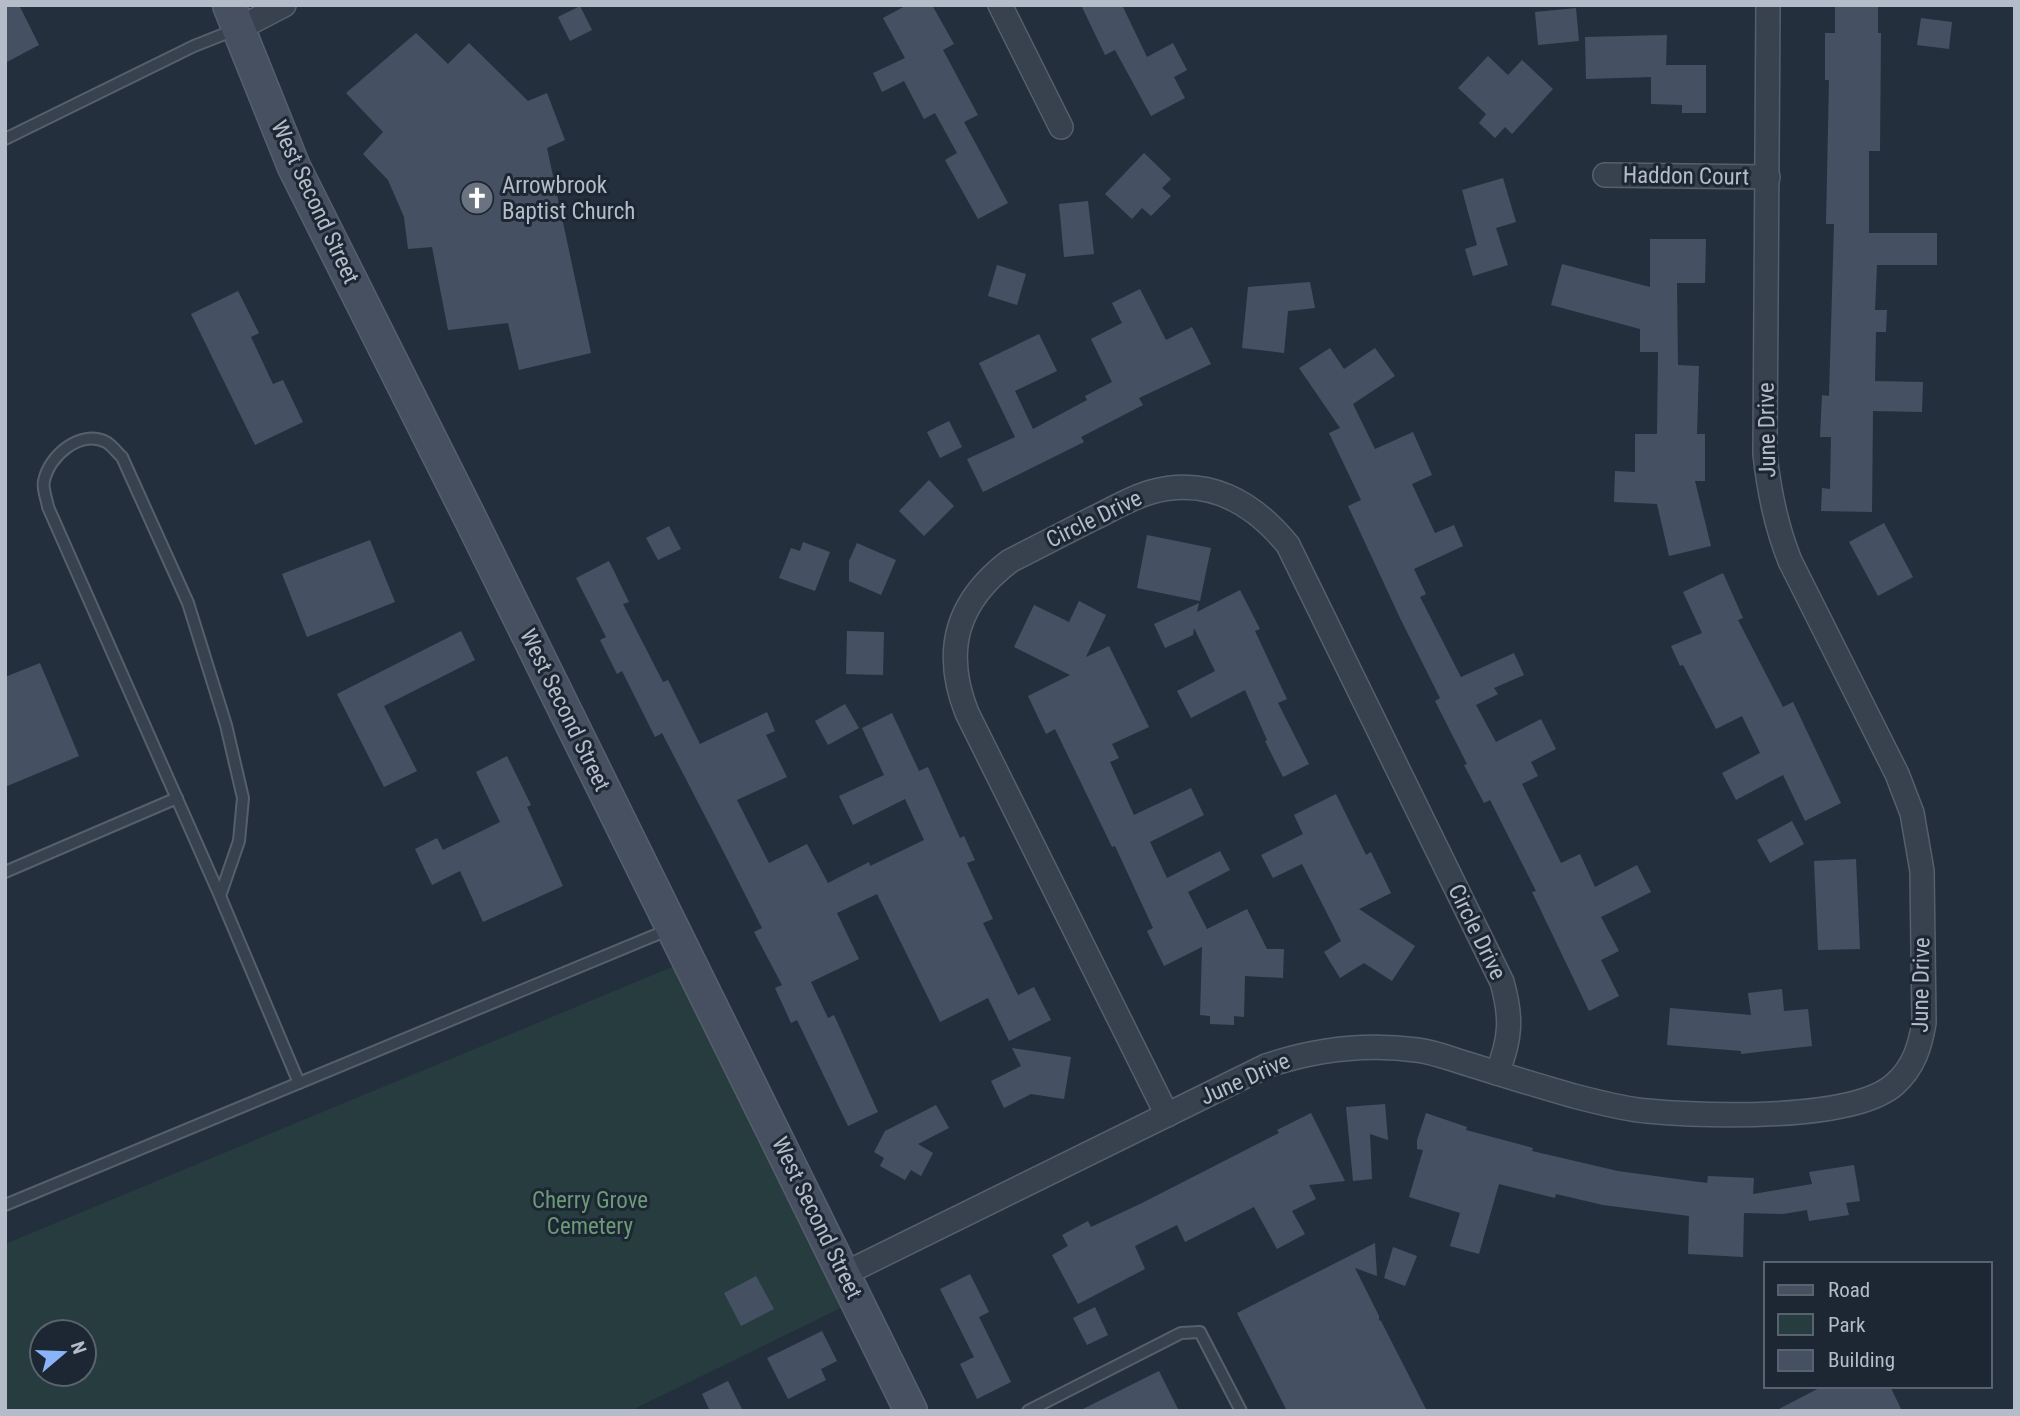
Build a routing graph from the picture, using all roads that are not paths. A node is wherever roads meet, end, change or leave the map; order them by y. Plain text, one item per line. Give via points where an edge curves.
1 (284, 5) edge
2 (1000, 5) edge
3 (1768, 5) edge
4 (234, 16) edge
5 (1061, 127) dead end
6 (5, 139) edge
7 (1605, 175) dead end
8 (1768, 177) junction
9 (177, 798) junction
10 (5, 872) edge
11 (220, 896) junction
12 (673, 928) junction
13 (1497, 1073) junction
14 (299, 1083) junction
15 (1167, 1115) junction
16 (5, 1205) edge
17 (844, 1274) junction
18 (911, 1411) edge
19 (1028, 1411) edge
20 (1241, 1411) edge

1 - 4 street
2 - 5 street
3 - 8 street, June Drive
4 - 6 lane via 194,46
4 - 12 main road, West Second Street via 294,167
7 - 8 street, Haddon Court
8 - 13 street, June Drive via 1765,454 1770,499 1790,561 1912,813 1922,871 1921,1044 1897,1083 1868,1100 1769,1114 1644,1111
9 - 10 lane
9 - 11 lane
9 - 11 lane via 48,508 43,482 52,463 64,449 84,440 105,442 122,457 188,603 226,725 243,798 239,841
11 - 14 lane
12 - 14 lane
12 - 17 main road, West Second Street
13 - 15 street, June Drive via 1420,1050 1335,1048 1266,1066
13 - 15 street, Circle Drive via 1510,1029 1502,982 1287,545 1261,515 1235,499 1211,491 1166,489 1132,499 994,573 966,609 954,655 967,713
14 - 16 lane
15 - 17 street, June Drive
17 - 18 main road, West Second Street
19 - 20 lane via 1181,1333 1200,1332

